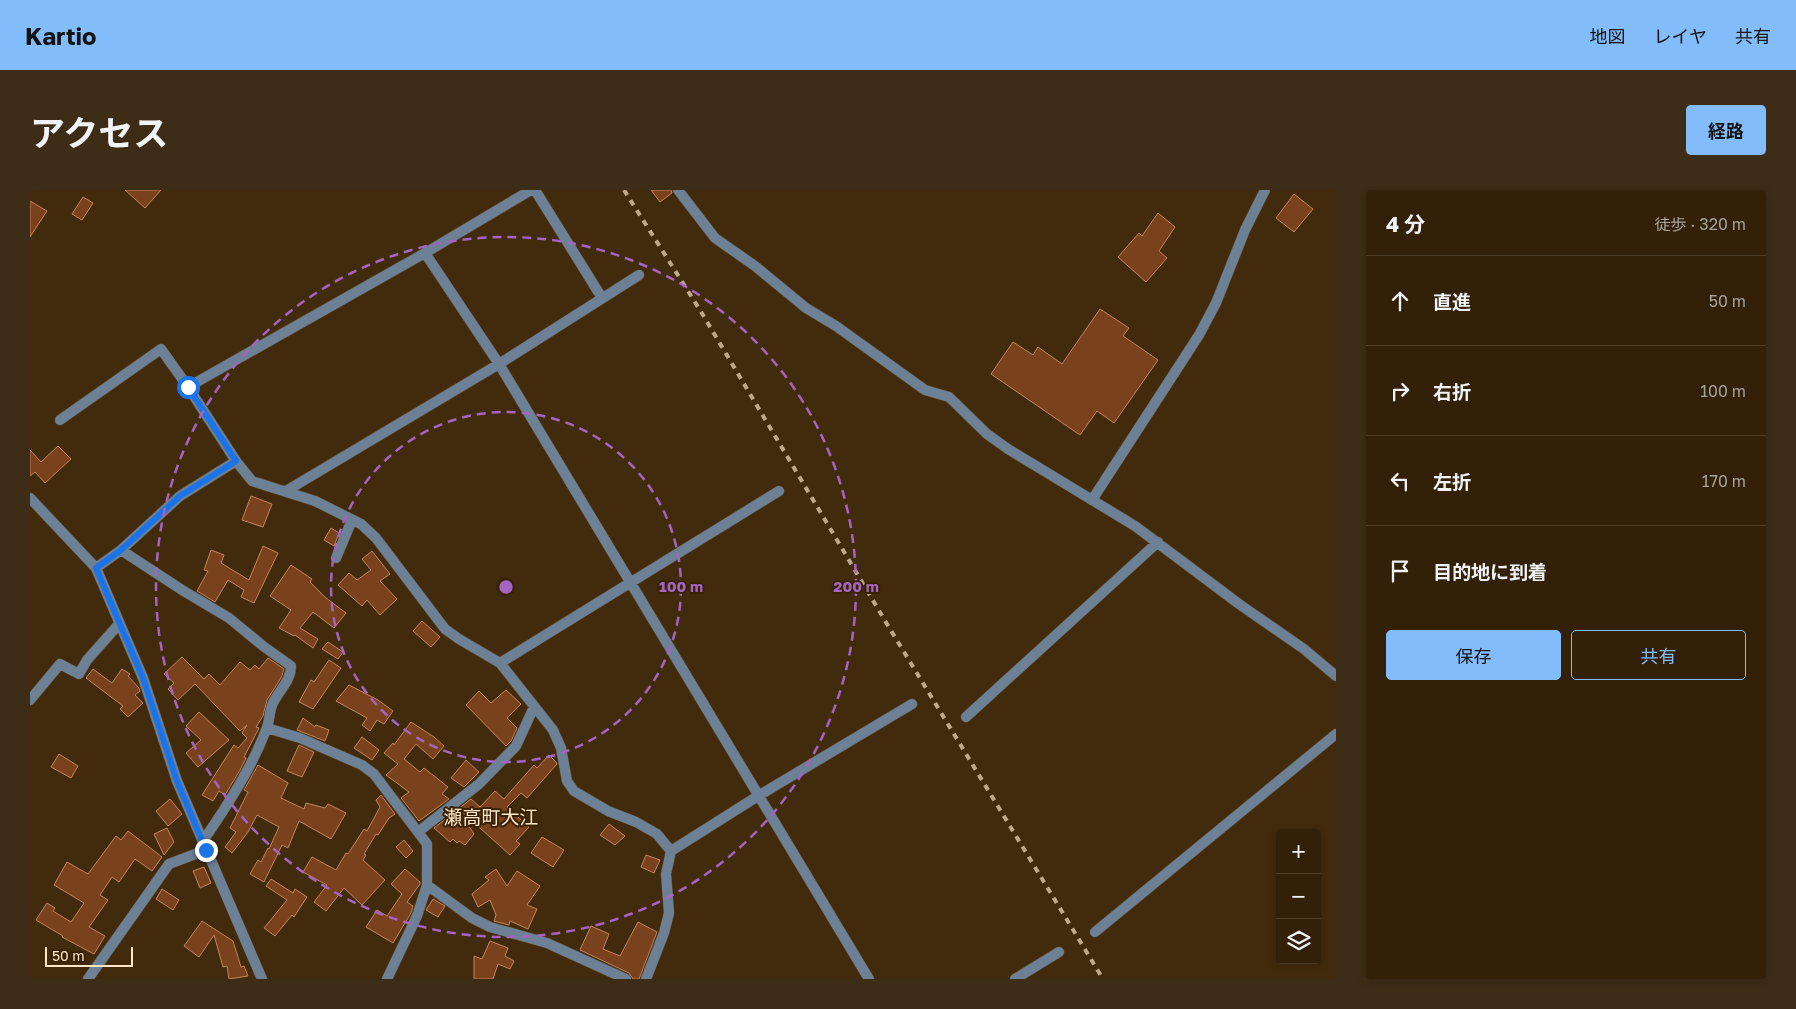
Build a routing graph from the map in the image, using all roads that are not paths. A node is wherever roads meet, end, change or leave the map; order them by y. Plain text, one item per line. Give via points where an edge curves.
1 (531, 190) edge
2 (536, 190) edge
3 (678, 190) edge
4 (1265, 190) edge
5 (425, 253) junction
6 (639, 275) dead end
7 (602, 298) junction
8 (499, 364) junction
9 (188, 387) junction
10 (60, 420) dead end
11 (236, 461) junction
12 (779, 491) dead end
13 (286, 492) junction
14 (30, 498) edge
15 (1092, 500) junction
16 (352, 520) junction
17 (1158, 542) junction
18 (121, 550) junction
19 (336, 558) dead end
20 (96, 568) junction
21 (631, 584) junction
22 (119, 624) junction
23 (500, 663) junction
24 (1336, 676) edge
25 (30, 700) edge
26 (912, 704) dead end
27 (534, 707) junction
28 (966, 717) dead end
29 (267, 728) junction
30 (1336, 734) edge
31 (758, 796) junction
32 (418, 832) junction
33 (204, 845) junction
34 (671, 851) junction
35 (427, 885) junction
36 (1095, 932) dead end
37 (1059, 952) dead end
38 (88, 979) edge
39 (262, 979) edge
40 (387, 979) edge
41 (626, 979) edge
42 (646, 979) edge
43 (869, 979) edge
44 (1015, 979) edge

1 - 5 street
2 - 7 street
3 - 15 street via 715,238 806,308 925,390 949,396 987,434
4 - 15 street via 1216,303 1199,334
5 - 8 street
5 - 9 street
6 - 7 street
7 - 8 street
8 - 13 street
8 - 21 street
9 - 10 street via 161,349
9 - 11 street
11 - 13 street via 252,480
11 - 18 street via 180,496
12 - 21 street
13 - 16 street via 315,501
14 - 20 street
15 - 17 street
16 - 19 street
16 - 23 street via 376,538 445,629
17 - 24 street
17 - 28 street
18 - 20 street
18 - 29 street via 229,618 291,666 291,675 273,704
20 - 22 street
21 - 23 street
21 - 31 street
22 - 25 street via 79,674 60,664
22 - 33 street via 143,678 177,781
23 - 27 street
26 - 31 street
27 - 32 street via 516,746 480,784
27 - 34 street via 553,730 562,748 567,781 574,791 657,834
29 - 32 street via 300,738 362,765 374,774
29 - 33 street
30 - 36 street
31 - 34 street
31 - 43 street
32 - 35 street via 426,844
33 - 38 street via 169,864
33 - 39 street
34 - 42 street via 666,874 669,913
35 - 40 street via 417,916
35 - 41 street via 490,927 547,943
37 - 44 street

